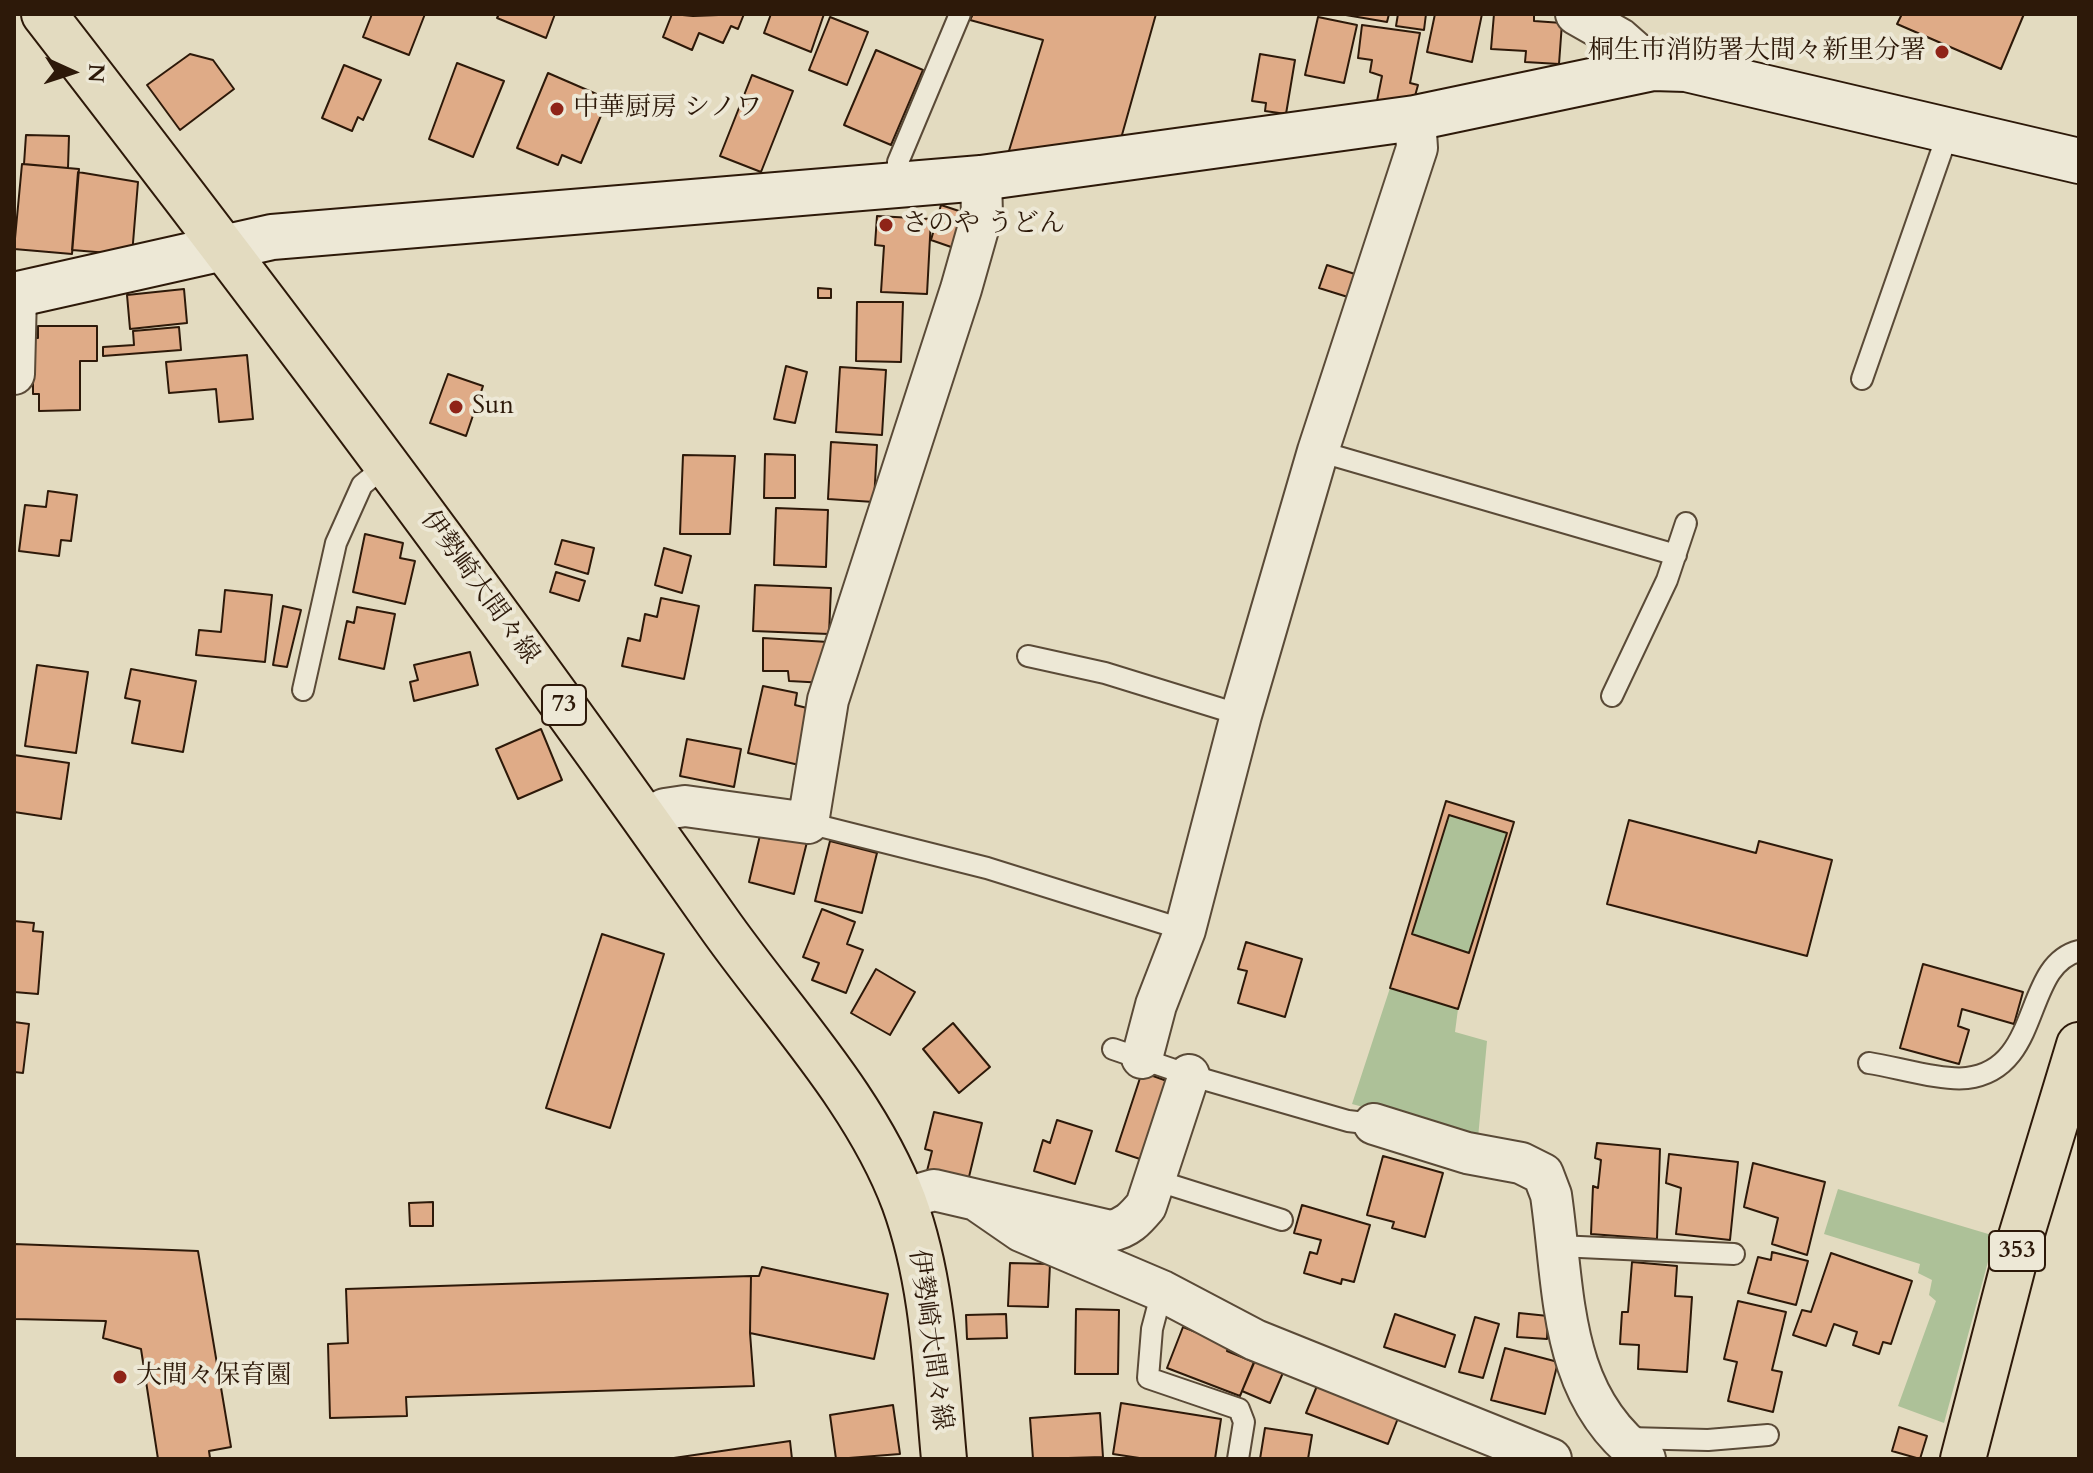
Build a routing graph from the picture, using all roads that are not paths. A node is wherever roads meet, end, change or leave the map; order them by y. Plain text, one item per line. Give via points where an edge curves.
1 (44, 14) edge
2 (960, 14) edge
3 (1576, 14) edge
4 (1653, 68) junction
5 (1415, 118) junction
6 (1949, 130) junction
7 (2079, 161) edge
8 (981, 178) junction
9 (897, 185) junction
10 (226, 247) junction
11 (15, 295) edge
12 (14, 374) edge
13 (1862, 379) dead end
14 (1318, 451) junction
15 (388, 464) junction
16 (1686, 523) dead end
17 (1676, 555) junction
18 (1028, 656) dead end
19 (303, 690) dead end
20 (1612, 696) dead end
21 (1241, 715) junction
22 (647, 818) junction
23 (808, 823) junction
24 (1185, 930) junction
25 (2079, 951) edge
26 (2079, 1045) edge
27 (1127, 1054) joint
28 (1869, 1063) dead end
29 (1189, 1075) junction
30 (1374, 1124) joint
31 (1155, 1180) junction
32 (903, 1199) junction
33 (979, 1202) junction
34 (1282, 1220) dead end
35 (1558, 1246) junction
36 (1734, 1254) dead end
37 (1162, 1291) junction
38 (1768, 1435) dead end
39 (1633, 1448) edge
40 (944, 1459) edge
41 (1238, 1459) edge
42 (1551, 1459) edge
43 (1963, 1459) edge

1 - 10 main road, 伊勢崎大間々線 / 73
2 - 9 lane via 898,162
3 - 4 street via 1620,39
4 - 5 street
4 - 6 street via 1686,69
5 - 8 street
5 - 14 street via 1417,148
6 - 7 street
6 - 13 lane
8 - 9 street
8 - 23 street via 982,215 961,289 828,700
9 - 10 street via 411,223
10 - 11 street
10 - 15 main road, 伊勢崎大間々線 / 73
11 - 12 street
14 - 17 lane
14 - 21 street
15 - 19 lane via 362,485 336,543
15 - 22 main road, 伊勢崎大間々線 / 73
16 - 17 lane
17 - 20 lane
18 - 21 lane via 1105,673
21 - 24 street
22 - 23 street via 685,806
22 - 32 main road, 伊勢崎大間々線 / 73 via 846,1096
23 - 24 lane via 987,868
24 - 27 street via 1169,979
25 - 28 lane via 2058,963 2017,1047 2001,1065 1964,1079
26 - 43 main road, 353 via 2019,1243
27 - 29 lane
29 - 30 lane
29 - 31 street
30 - 35 street via 1537,1170 1549,1184
31 - 33 street via 1146,1206 1132,1222 1110,1231
31 - 34 lane
32 - 33 street via 934,1190
32 - 40 main road, 伊勢崎大間々線 / 73 via 926,1290
33 - 37 street via 1021,1231
35 - 36 lane
35 - 39 street via 1575,1363 1593,1404
37 - 41 lane via 1148,1378 1239,1409 1244,1422
37 - 42 street via 1290,1355
38 - 39 lane

